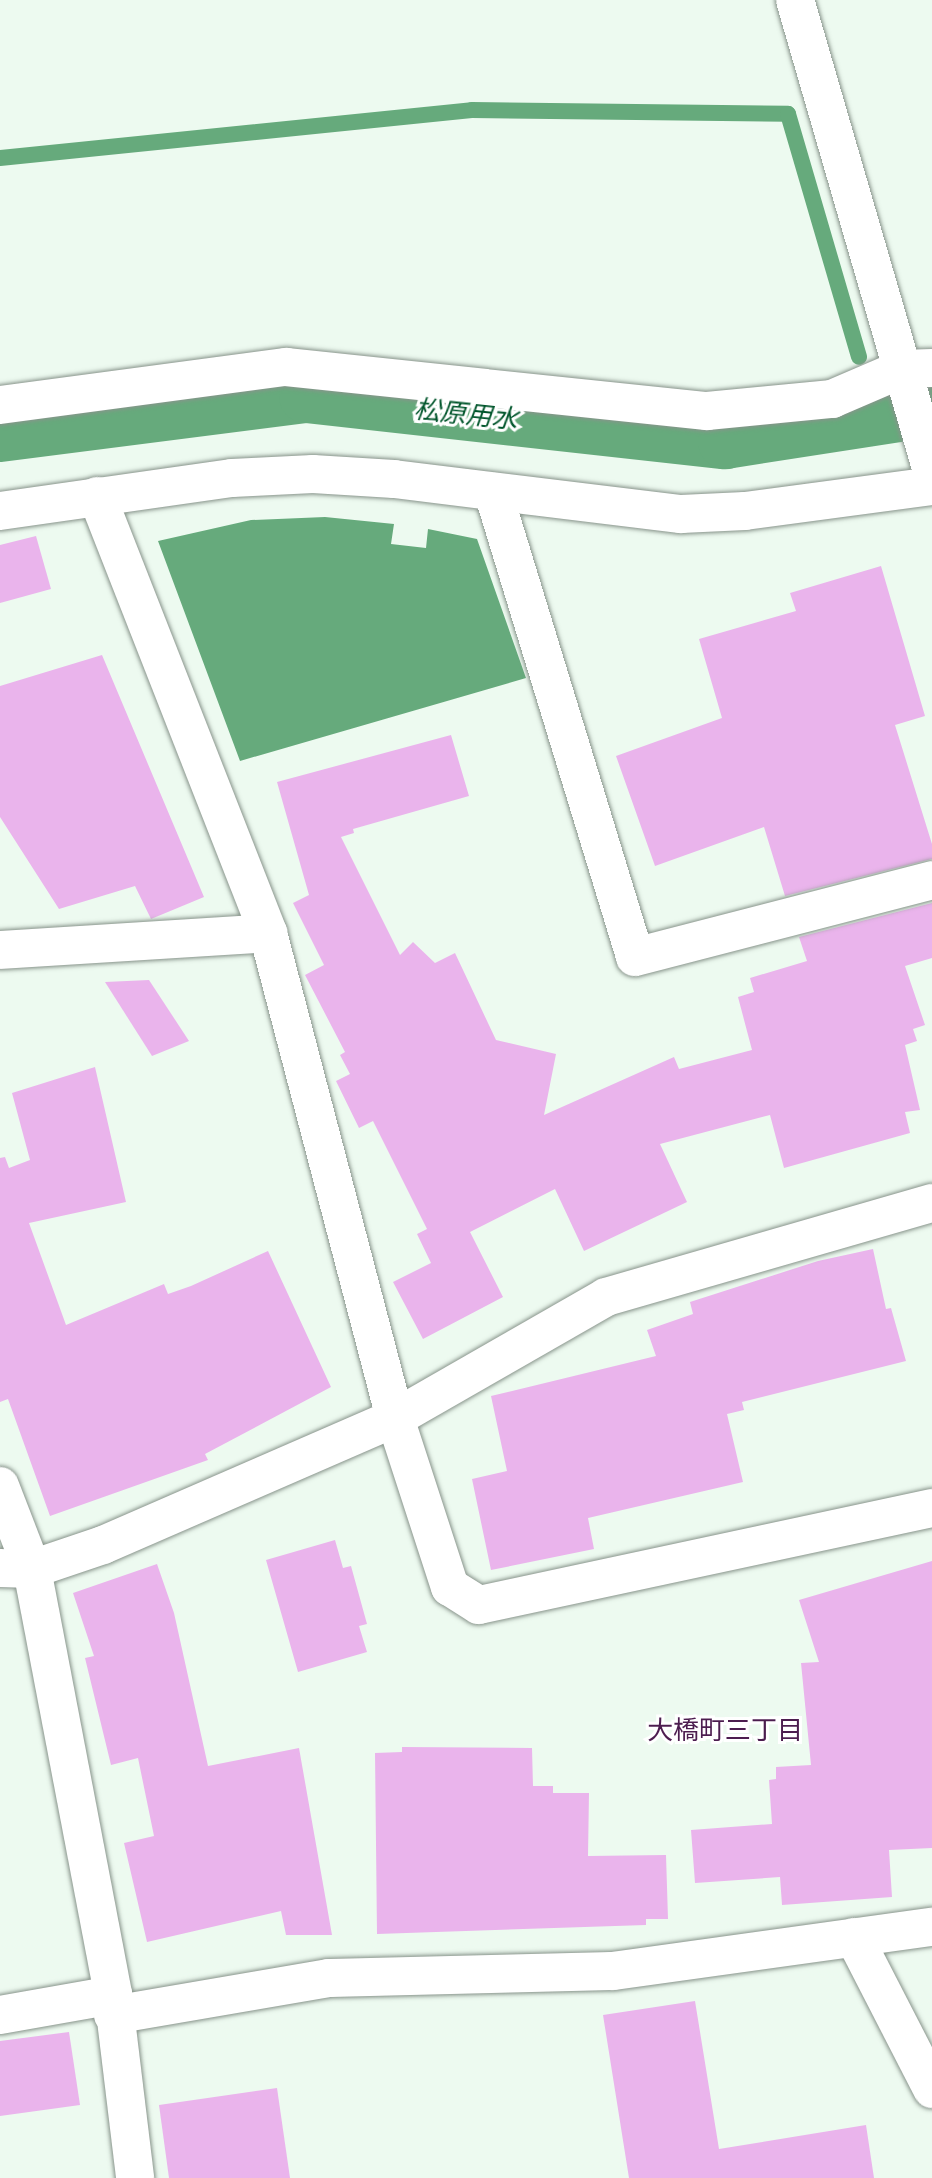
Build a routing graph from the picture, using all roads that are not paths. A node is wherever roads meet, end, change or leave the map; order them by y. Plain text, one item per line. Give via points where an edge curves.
1 (795, 0) edge
2 (914, 377) edge
3 (0, 405) edge
4 (927, 458) edge
5 (932, 486) edge
6 (493, 492) junction
7 (97, 496) junction
8 (0, 511) edge
9 (932, 880) edge
10 (268, 933) junction
11 (0, 950) edge
12 (932, 1203) edge
13 (395, 1418) junction
14 (0, 1486) edge
15 (932, 1508) edge
16 (16, 1569) edge
17 (932, 1927) edge
18 (854, 1937) junction
19 (113, 2005) junction
20 (0, 2015) edge
21 (932, 2089) edge
22 (135, 2178) edge

1 - 2 street
2 - 3 street via 832,399 707,411 286,367
2 - 4 street
5 - 6 street via 745,511 681,514
6 - 7 street via 313,474 232,478
6 - 9 street via 635,957
7 - 8 street
7 - 10 street
10 - 11 street
10 - 13 street
12 - 13 street via 606,1297
13 - 15 street via 450,1587 479,1605
13 - 16 street via 103,1545
14 - 16 street
16 - 19 street
17 - 18 street
18 - 19 street via 613,1971 329,1979
18 - 21 street
19 - 20 street
19 - 22 street

